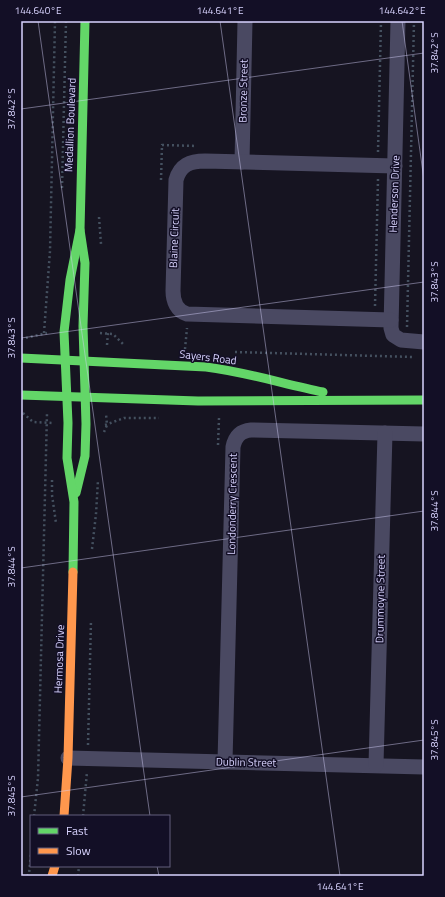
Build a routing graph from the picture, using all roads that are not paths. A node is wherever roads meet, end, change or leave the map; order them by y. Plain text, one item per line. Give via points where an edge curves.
1 (85, 21) edge
2 (245, 21) edge
3 (398, 21) edge
4 (242, 162) junction
5 (395, 166) junction
6 (80, 230) junction
7 (391, 320) junction
8 (424, 342) edge
9 (21, 358) edge
10 (65, 359) junction
11 (84, 361) junction
12 (21, 395) edge
13 (66, 397) junction
14 (86, 398) junction
15 (389, 400) junction
16 (424, 400) edge
17 (385, 433) junction
18 (424, 434) edge
19 (74, 502) junction
20 (68, 758) junction
21 (226, 762) junction
22 (376, 765) junction
23 (424, 767) edge
24 (64, 815) edge

1 - 6 street, Medallion Boulevard
2 - 4 street, Bronze Street
3 - 5 street, Henderson Drive
4 - 5 street, Blaine Circuit
4 - 7 street, Blaine Circuit via 196,161 186,165 177,175 172,291 180,311 193,315
5 - 7 street, Henderson Drive
6 - 10 street, Medallion Boulevard via 70,280 64,332
6 - 11 street, Medallion Boulevard via 85,263
7 - 8 street, Henderson Drive via 392,332 396,338
9 - 10 street, Sayers Road
10 - 11 street, Sayers Road
10 - 13 street, Medallion Boulevard
11 - 14 street, Medallion Boulevard
11 - 15 street, Sayers Road via 206,367 235,371 317,391
12 - 13 street, Sayers Road
13 - 14 street, Sayers Road
13 - 19 street, Hermosa Drive via 67,458
14 - 15 street, Sayers Road via 198,401
14 - 19 street, Hermosa Drive via 85,456
15 - 16 street, Sayers Road
17 - 18 street, Londonderry Crescent
17 - 21 street, Londonderry Crescent via 251,430 242,432 234,440
17 - 22 street, Drummoyne Street
19 - 20 street, Hermosa Drive
20 - 21 street, Dublin Street
20 - 24 street, Hermosa Drive
21 - 22 street, Dublin Street
22 - 23 street, Dublin Street

